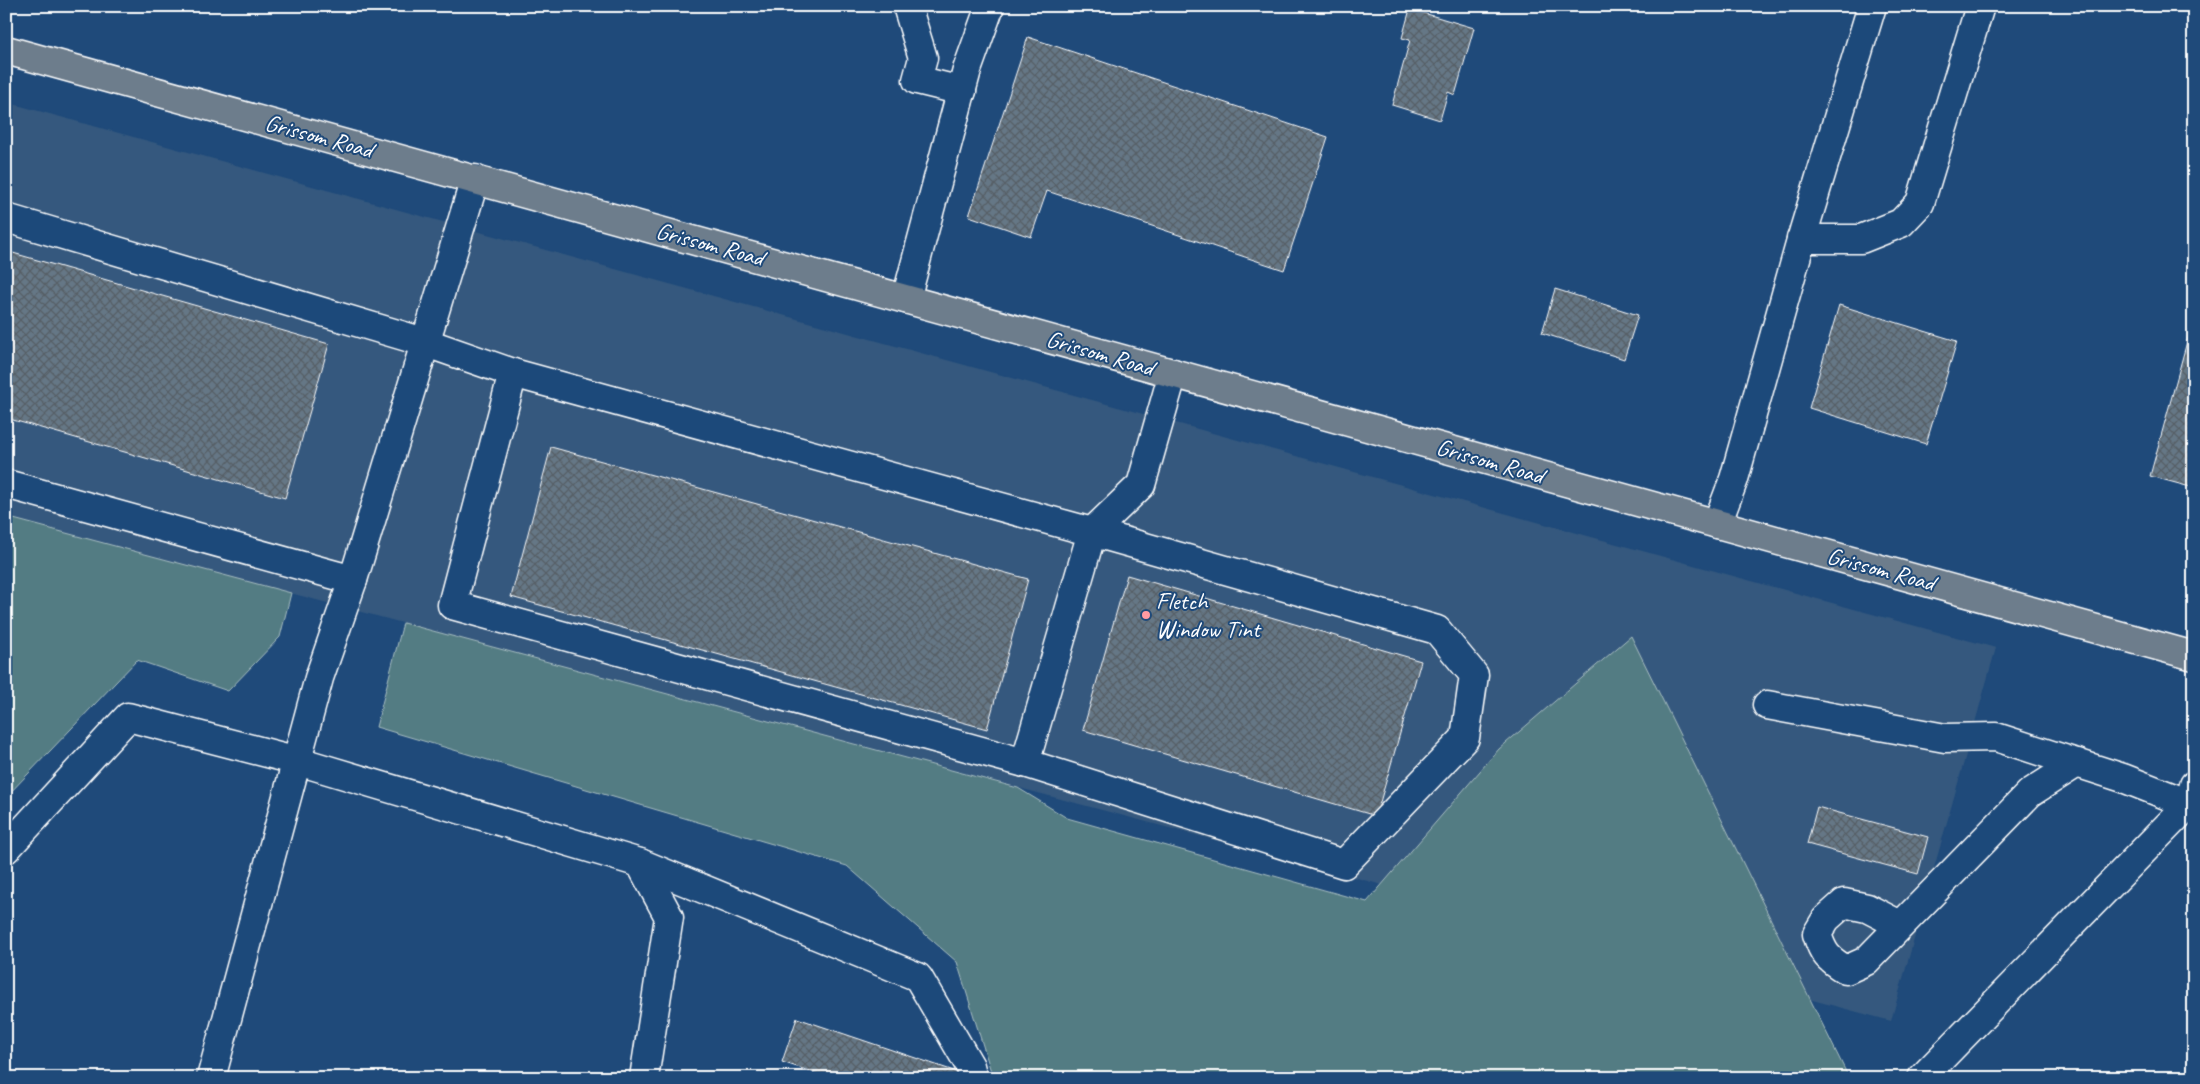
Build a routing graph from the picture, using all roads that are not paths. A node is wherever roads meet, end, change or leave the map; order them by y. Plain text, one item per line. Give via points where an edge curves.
1 (907, 6) edge
2 (990, 6) edge
3 (1872, 6) edge
4 (1980, 6) edge
5 (6, 50) edge
6 (962, 91) junction
7 (475, 179) junction
8 (6, 218) edge
9 (1801, 239) junction
10 (906, 299) junction
11 (424, 342) junction
12 (513, 373) junction
13 (1173, 373) junction
14 (6, 484) edge
15 (1717, 524) junction
16 (1092, 532) junction
17 (353, 580) junction
18 (2194, 656) edge
19 (1767, 705) dead end
20 (298, 761) junction
21 (1025, 763) junction
22 (2077, 763) junction
23 (2191, 794) edge
24 (6, 849) edge
25 (640, 863) junction
26 (1900, 925) dead end
27 (211, 1078) edge
28 (644, 1078) edge
29 (973, 1078) edge
30 (1922, 1078) edge

1 - 6 lane via 923,58 917,80
2 - 6 lane
3 - 9 lane
4 - 9 lane via 1920,203 1901,223 1861,239
5 - 7 main road, Grissom Road
6 - 10 lane
7 - 10 main road, Grissom Road
7 - 11 lane
8 - 11 lane
9 - 15 lane via 1734,478
10 - 13 main road, Grissom Road
11 - 12 lane
11 - 17 lane
12 - 16 lane
12 - 21 lane via 452,606
13 - 15 main road, Grissom Road
13 - 16 lane via 1141,485
14 - 17 lane
15 - 18 main road, Grissom Road
16 - 21 lane
16 - 21 lane via 1437,630 1474,675 1465,738 1344,864
17 - 20 lane via 320,678
19 - 22 lane via 1946,738 1996,736
20 - 24 lane via 128,717
20 - 25 lane
20 - 27 lane
22 - 23 lane
22 - 26 lane via 2030,793
23 - 30 lane
25 - 28 lane via 669,917
25 - 29 lane via 918,977 970,1066

